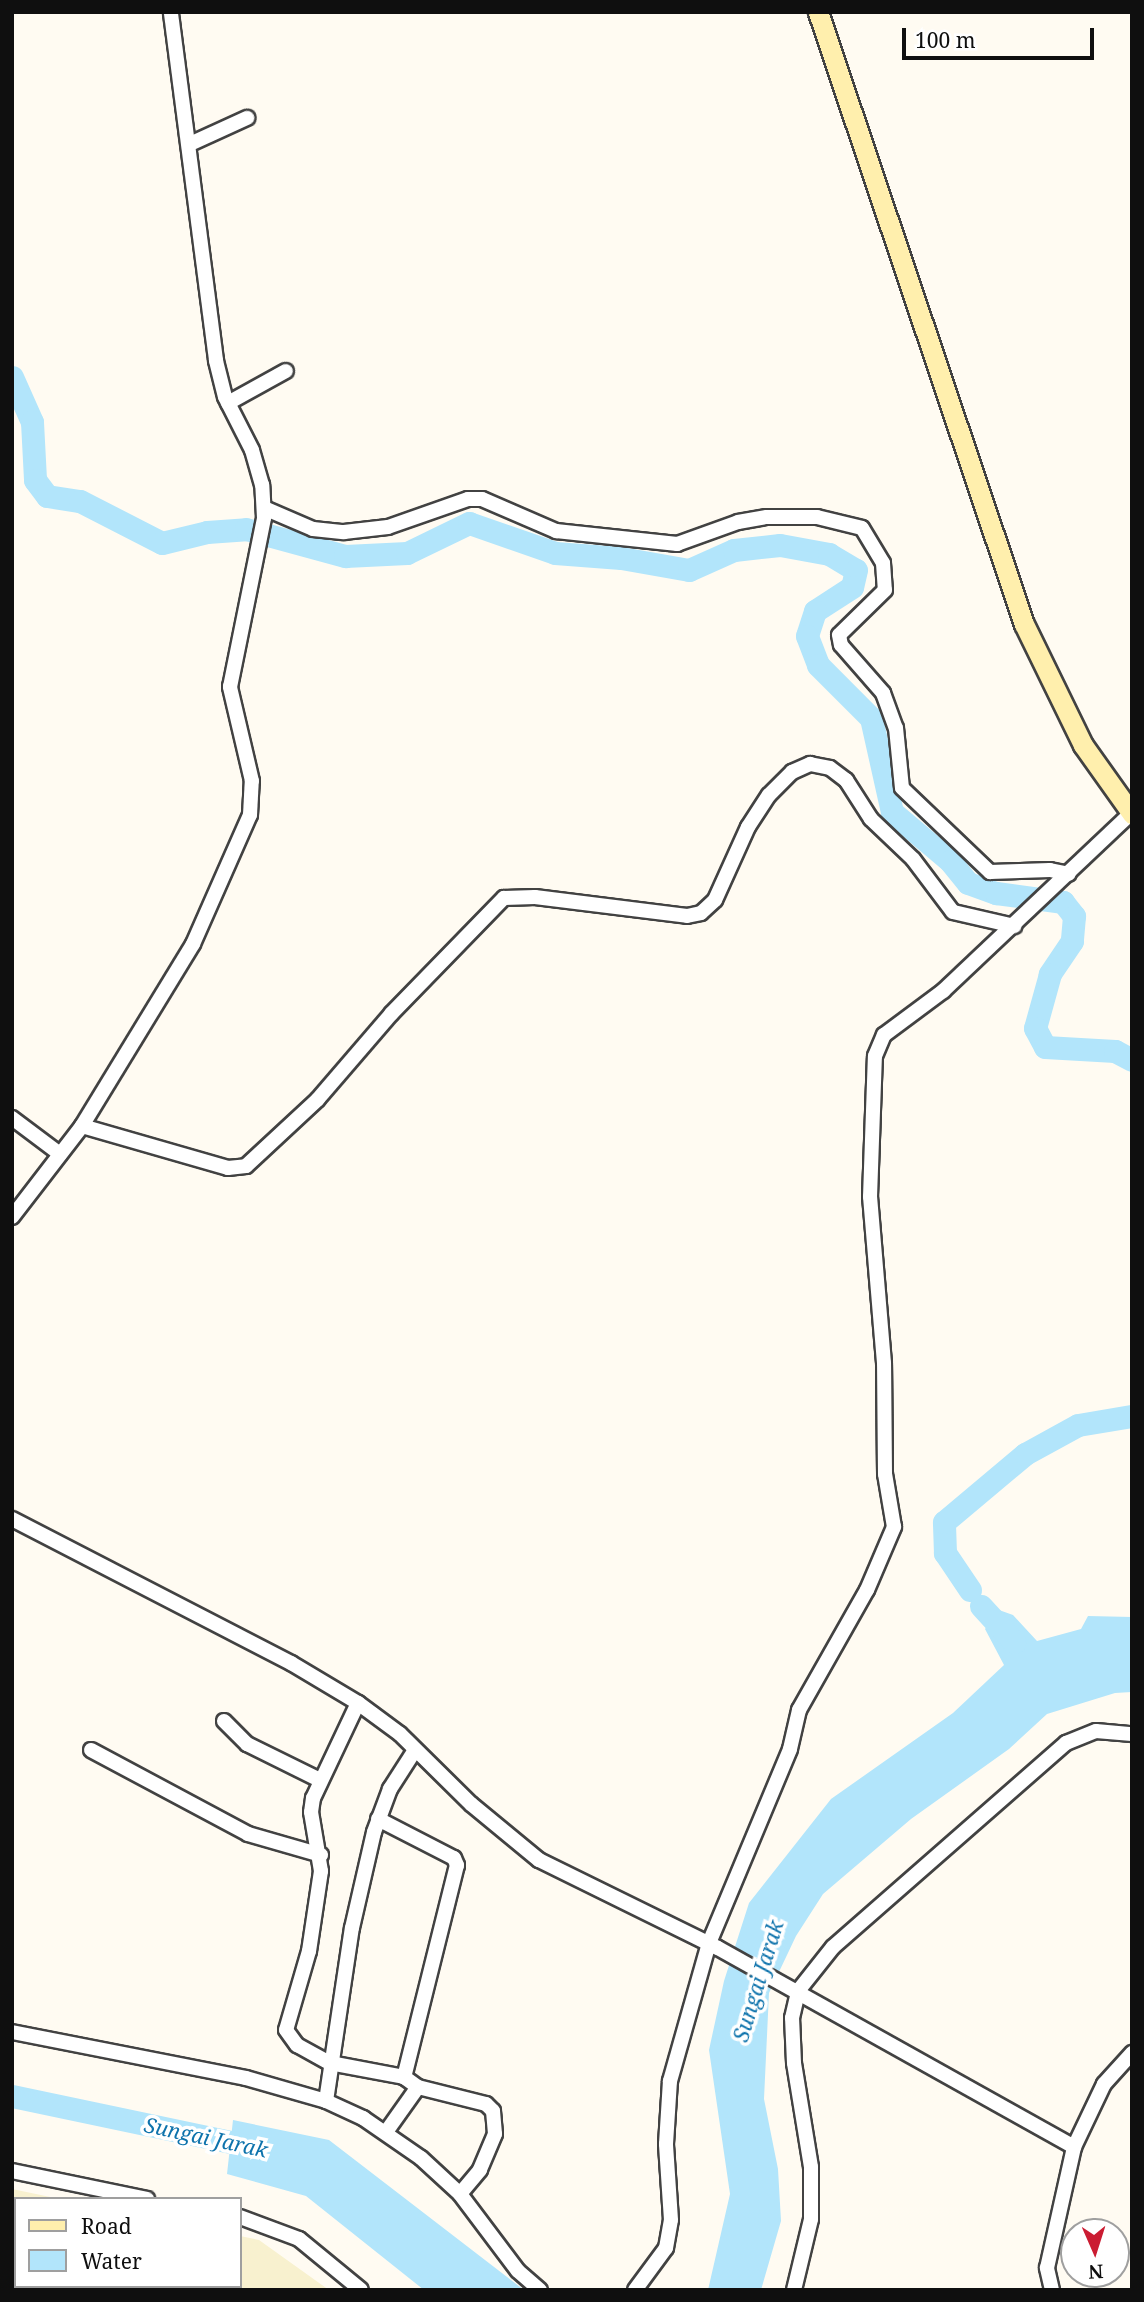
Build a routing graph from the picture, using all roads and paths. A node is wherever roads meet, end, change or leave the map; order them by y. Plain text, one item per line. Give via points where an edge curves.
1 (172, 12) edge
2 (818, 12) edge
3 (247, 118) dead end
4 (190, 144) junction
5 (286, 371) dead end
6 (228, 403) junction
7 (264, 513) junction
8 (1131, 813) edge
9 (1064, 879) junction
10 (1014, 926) junction
11 (12, 1118) edge
12 (82, 1126) junction
13 (60, 1154) junction
14 (12, 1217) edge
15 (12, 1519) edge
16 (358, 1703) junction
17 (224, 1721) dead end
18 (1132, 1734) edge
19 (415, 1749) junction
20 (91, 1750) dead end
21 (320, 1780) junction
22 (378, 1819) junction
23 (321, 1855) junction
24 (714, 1945) junction
25 (798, 1991) junction
26 (12, 2032) edge
27 (1132, 2053) edge
28 (330, 2063) junction
29 (404, 2077) junction
30 (418, 2087) junction
31 (326, 2101) junction
32 (386, 2132) junction
33 (1074, 2147) junction
34 (12, 2171) edge
35 (460, 2194) junction
36 (137, 2197) edge
37 (242, 2218) edge
38 (361, 2290) edge
39 (540, 2290) edge
40 (635, 2290) edge
41 (794, 2290) edge
42 (1052, 2290) edge

1 - 4 street
2 - 8 street via 1024,624 1083,745
3 - 4 street
4 - 6 street via 216,360
5 - 6 street
6 - 7 street via 252,450
7 - 9 street via 313,529 344,532 388,527 468,499 482,499 556,531 677,544 738,522 767,517 817,517 862,528 883,563 885,590 839,635 841,645 883,693 896,728 902,788 990,872 1049,870
7 - 12 street via 230,687 252,782 250,815 193,944
8 - 9 street
9 - 10 street
10 - 12 street via 953,912 913,859 871,819 846,780 830,768 810,764 792,772 769,795 748,827 715,900 701,913 687,916 535,897 504,898 391,1014 318,1099 246,1166 228,1168
10 - 24 street via 943,991 884,1034 875,1056 870,1197 884,1363 885,1474 894,1527 867,1590 799,1710 790,1749
11 - 13 street
12 - 13 street
13 - 14 street
15 - 16 street
16 - 19 street
16 - 21 street
17 - 21 street via 247,1744
18 - 25 street via 1096,1731 1066,1743 833,1947
19 - 22 street
19 - 24 street via 471,1804 539,1860
20 - 23 street via 248,1834
21 - 23 street via 311,1812
22 - 28 street via 352,1928
22 - 29 street via 454,1858 457,1865
23 - 28 street via 309,1951 286,2030 297,2045
24 - 25 street
24 - 40 street via 670,2081 666,2144 671,2220 666,2248
25 - 33 street
25 - 41 street via 792,2018 794,2063 811,2166 811,2219
26 - 31 street via 246,2078
27 - 33 street via 1104,2084
28 - 29 street
28 - 31 street
29 - 30 street
30 - 32 street
30 - 35 street via 478,2099 493,2111 495,2134 489,2152
31 - 32 street
32 - 35 street
33 - 42 street via 1047,2268
34 - 36 street
35 - 39 street via 519,2271
37 - 38 street via 299,2239

